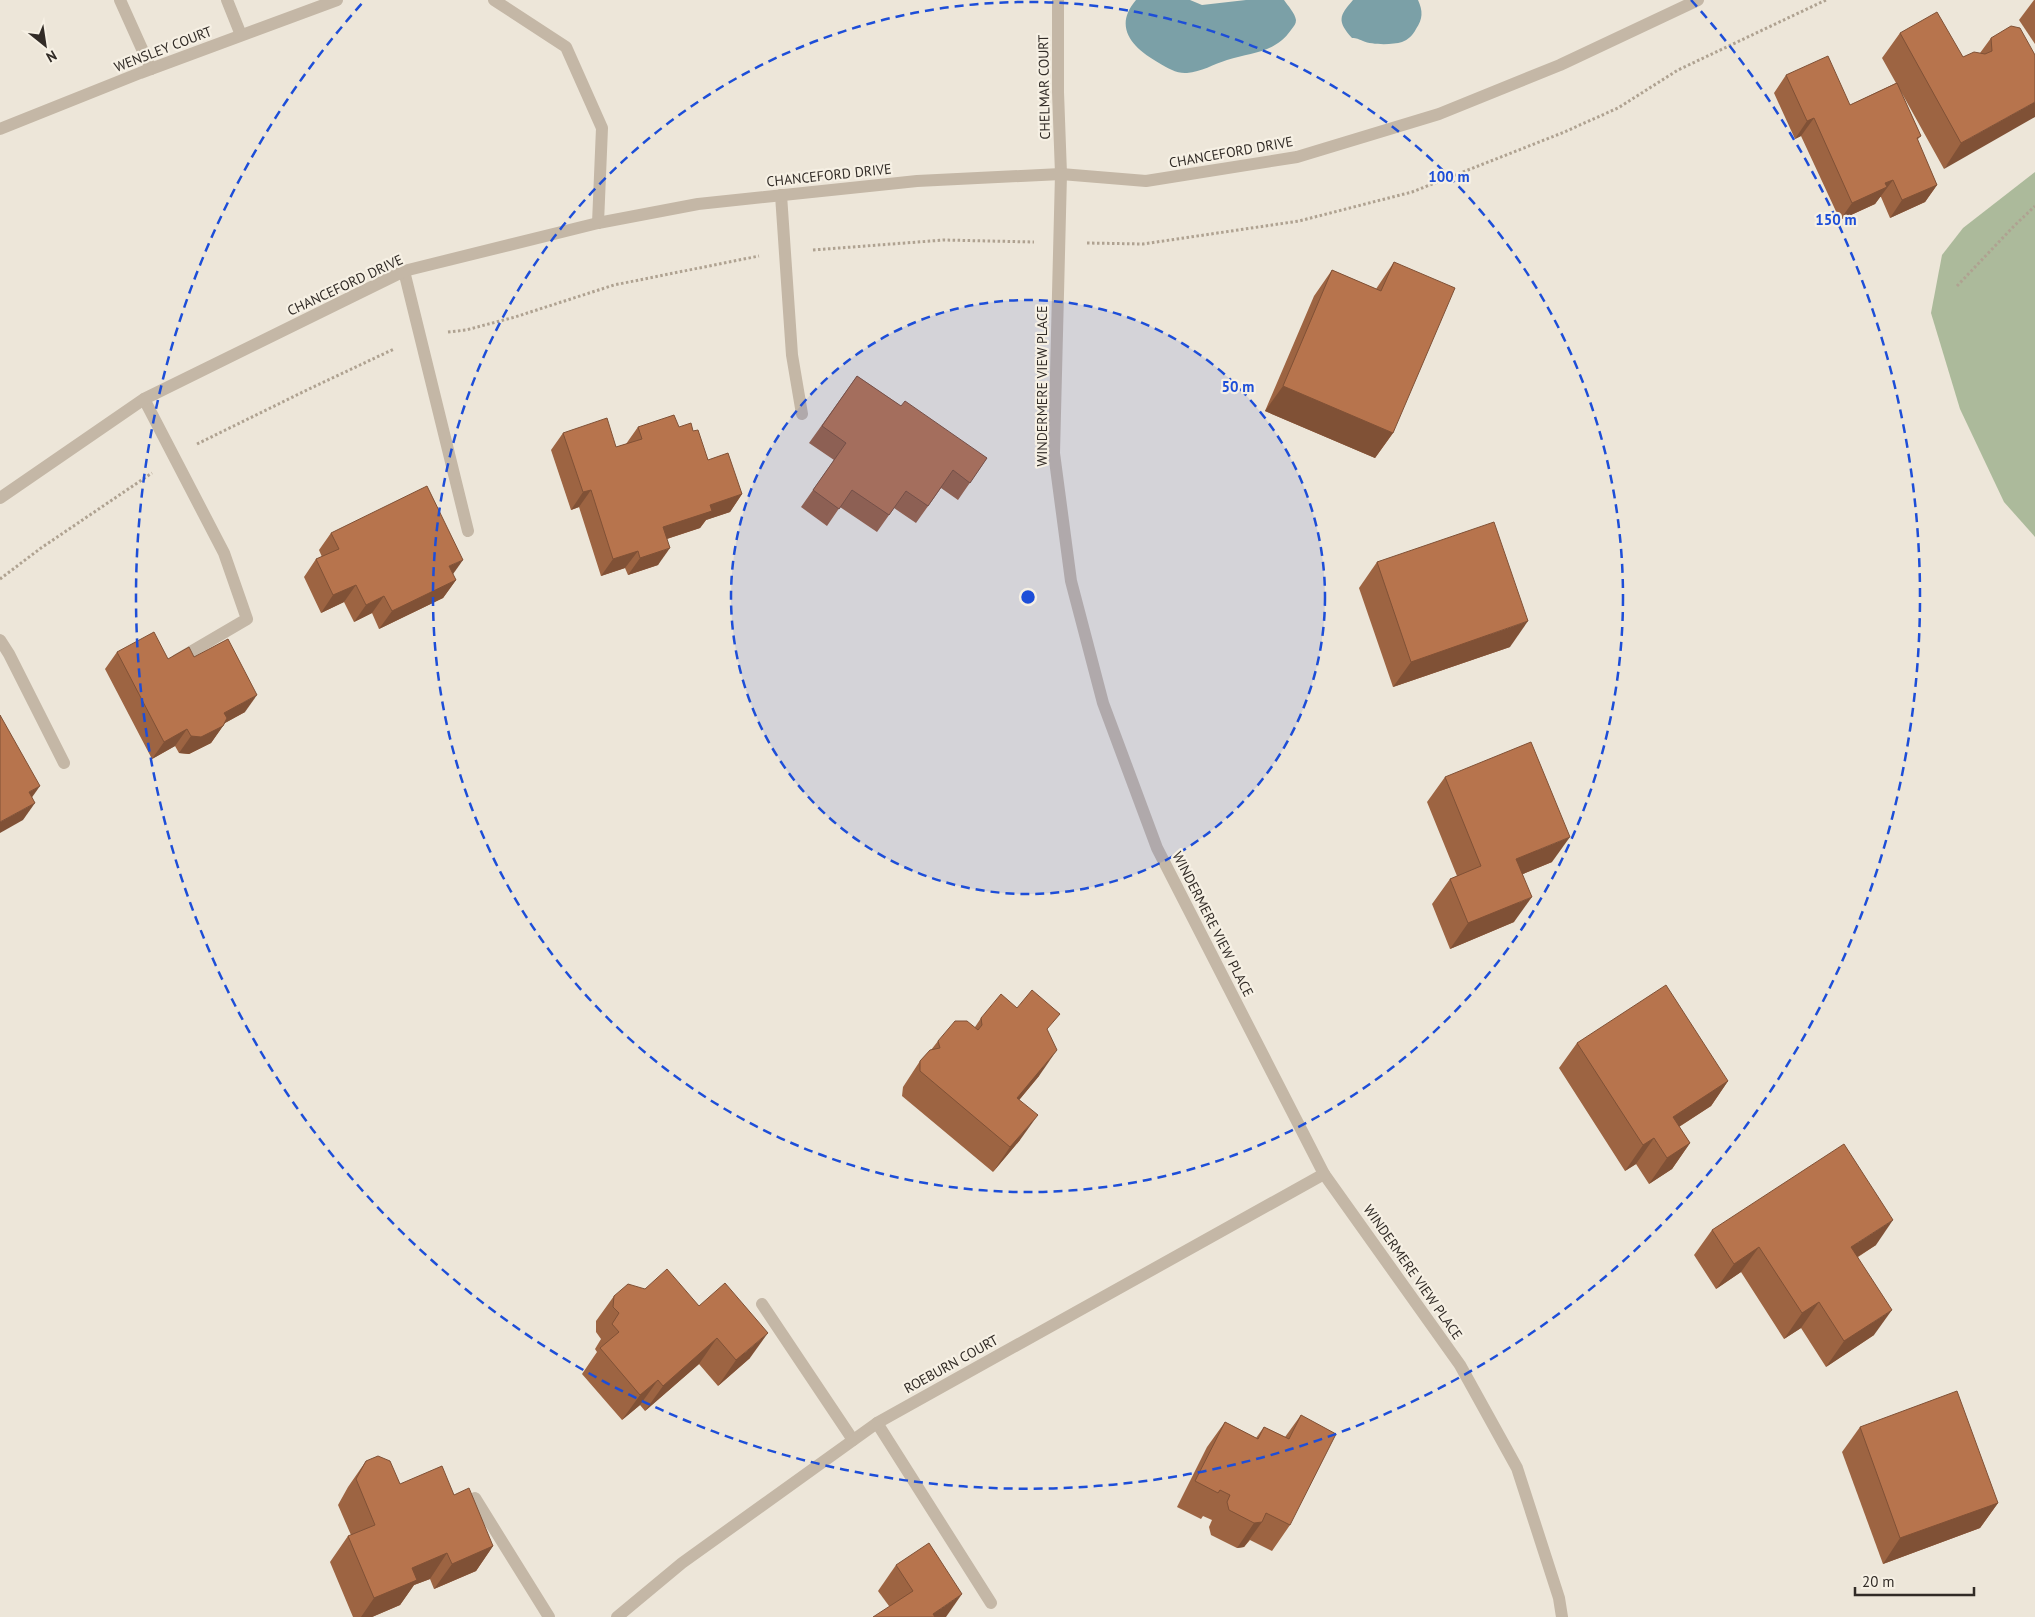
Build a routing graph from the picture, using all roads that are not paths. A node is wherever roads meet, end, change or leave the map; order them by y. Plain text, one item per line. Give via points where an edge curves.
1 (120, 0) edge
2 (227, 0) edge
3 (337, 0) edge
4 (494, 0) edge
5 (1058, 0) edge
6 (1698, 0) edge
7 (241, 35) junction
8 (151, 69) junction
9 (0, 130) edge
10 (1061, 174) junction
11 (781, 195) junction
12 (598, 223) junction
13 (404, 271) junction
14 (144, 399) junction
15 (802, 414) dead end
16 (0, 498) edge
17 (468, 531) dead end
18 (0, 640) edge
19 (174, 662) edge
20 (64, 763) dead end
21 (1324, 1174) junction
22 (762, 1304) dead end
23 (877, 1423) junction
24 (853, 1440) junction
25 (475, 1498) edge
26 (991, 1603) dead end
27 (549, 1617) edge
28 (617, 1617) edge
29 (1562, 1617) edge

1 - 8 street
2 - 7 street
3 - 7 street, WENSLEY COURT
4 - 12 street via 566,47 602,128
5 - 10 street, CHELMAR COURT
6 - 10 street, CHANCEFORD DRIVE via 1560,65 1439,114 1297,157 1146,181
7 - 8 street, WENSLEY COURT
8 - 9 street, WENSLEY COURT
10 - 11 street, CHANCEFORD DRIVE via 917,181
10 - 21 street, WINDERMERE VIEW PLACE via 1054,453 1071,581 1103,703 1157,848
11 - 12 street, CHANCEFORD DRIVE via 698,204
11 - 15 street via 792,356
12 - 13 street, CHANCEFORD DRIVE
13 - 14 street, CHANCEFORD DRIVE
13 - 17 street
14 - 16 street, CHANCEFORD DRIVE
14 - 19 street via 224,553 247,619
18 - 20 street
21 - 23 street, ROEBURN COURT
21 - 29 street, WINDERMERE VIEW PLACE via 1460,1364 1517,1468 1559,1598
22 - 24 street
23 - 24 street, ROEBURN COURT
23 - 26 street
24 - 28 street, ROEBURN COURT via 682,1563
25 - 27 street

